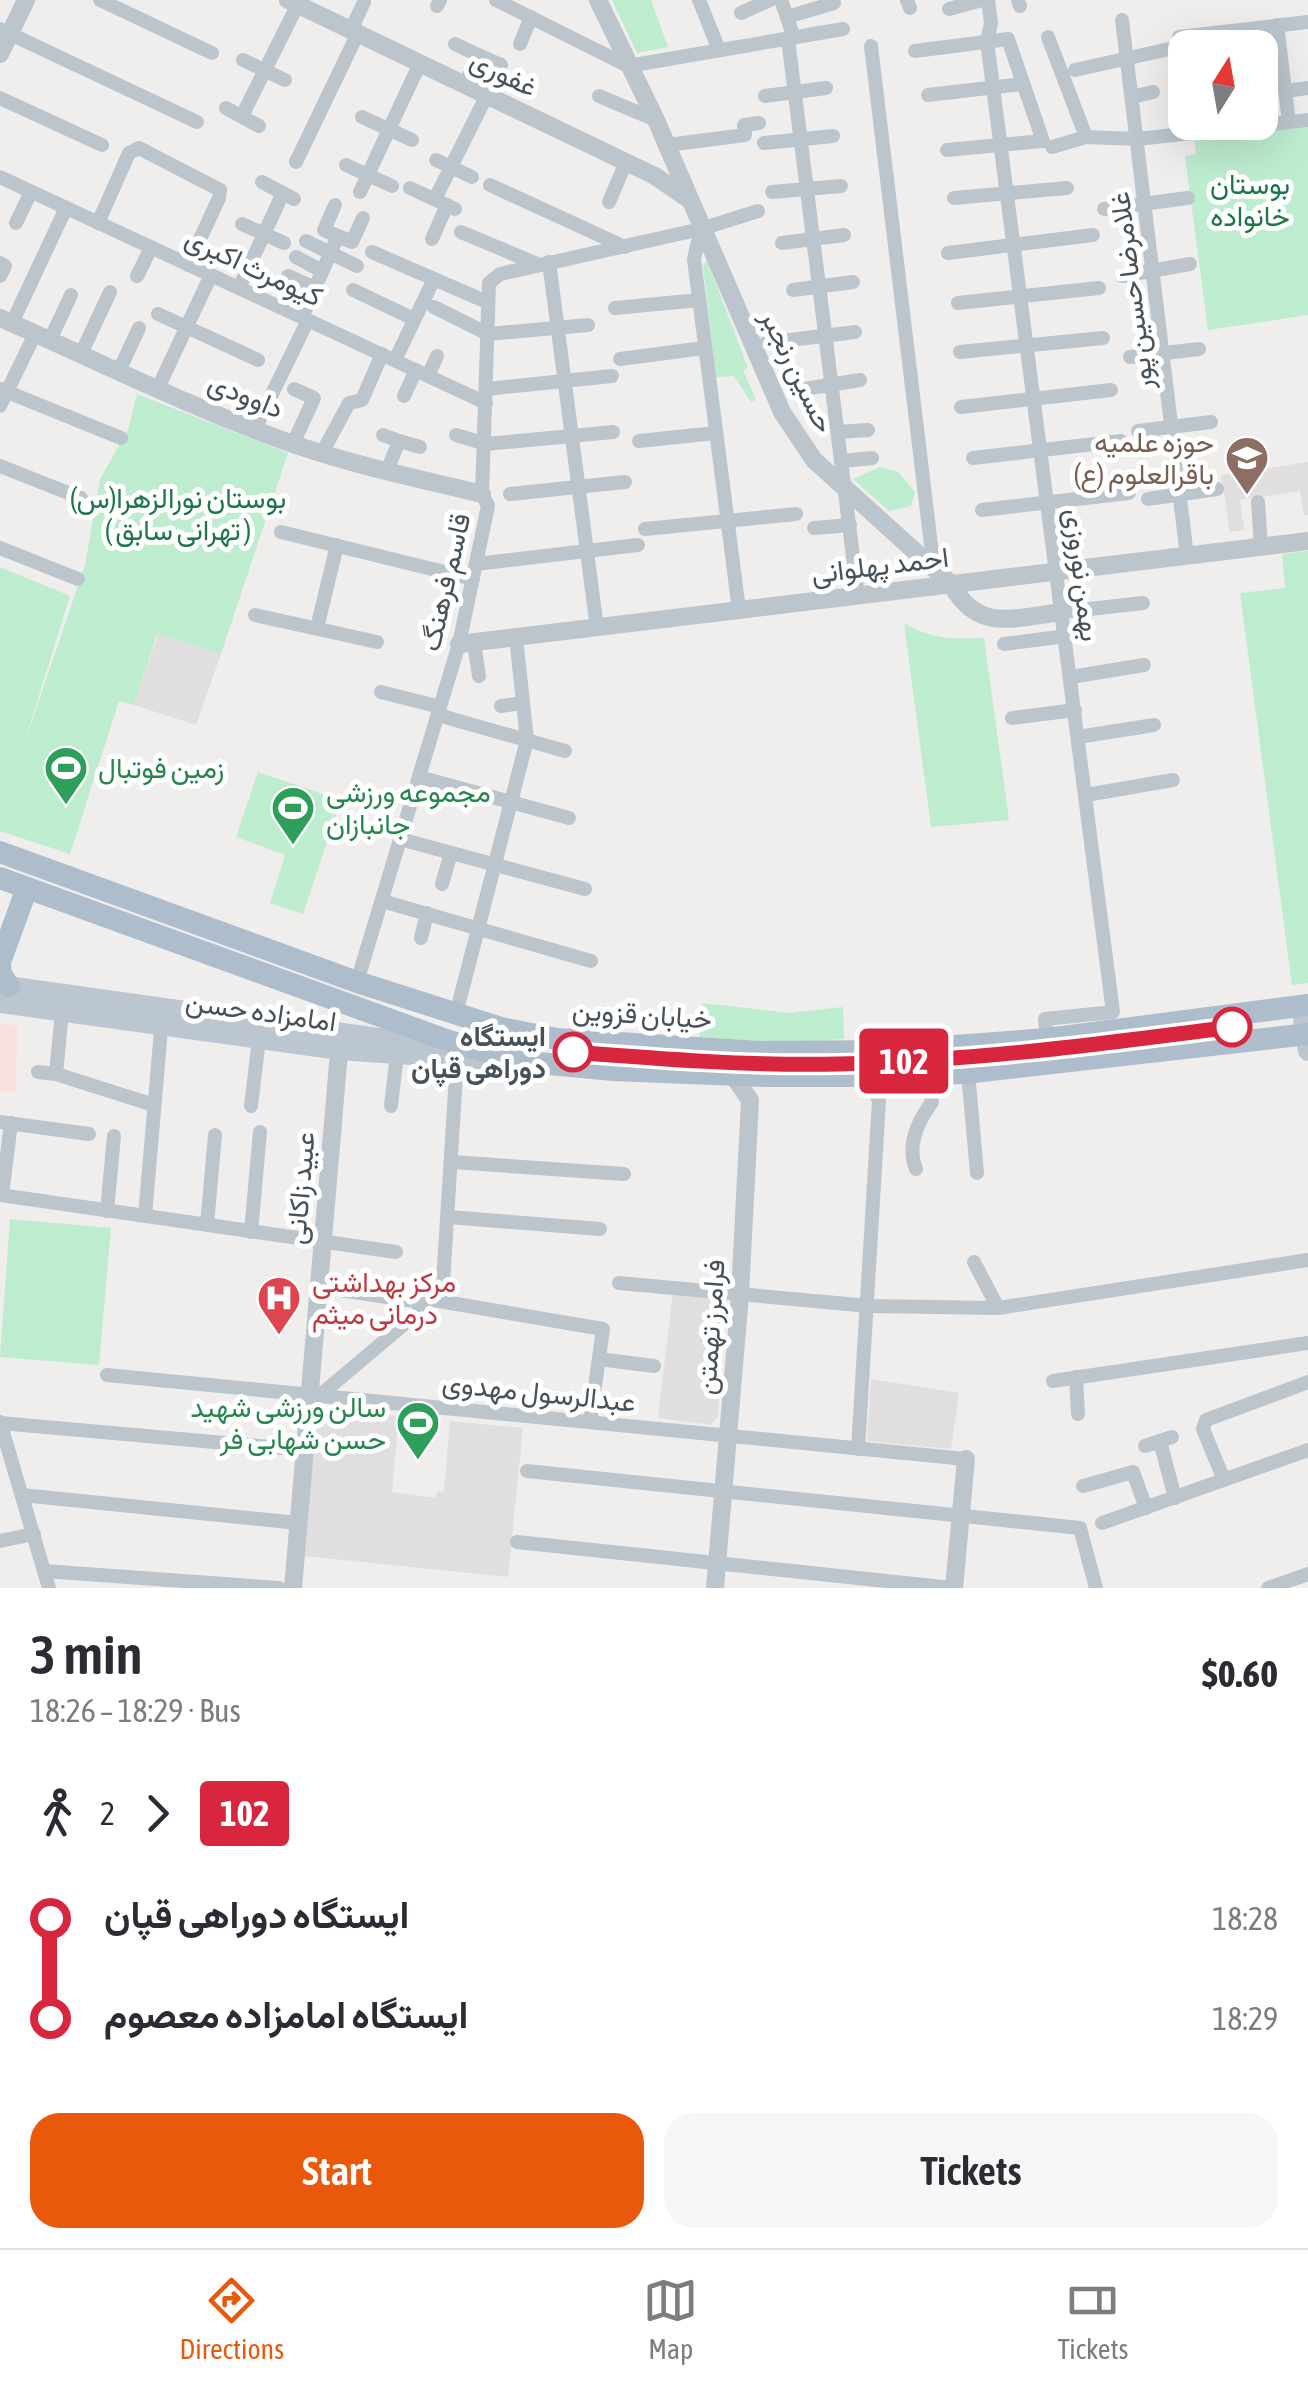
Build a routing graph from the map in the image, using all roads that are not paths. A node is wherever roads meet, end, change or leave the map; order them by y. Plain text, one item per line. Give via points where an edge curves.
1 (26, 0) edge
2 (100, 0) edge
3 (496, 0) edge
4 (598, 0) edge
5 (699, 0) edge
6 (770, 0) edge
7 (780, 0) edge
8 (985, 0) edge
9 (293, 2) edge
10 (364, 2) edge
11 (834, 3) dead end
12 (949, 9) dead end
13 (741, 13) dead end
14 (531, 17) junction
15 (787, 17) junction
16 (1122, 20) dead end
17 (1308, 22) edge
18 (1278, 25) junction
19 (843, 30) dead end
20 (1256, 30) edge
21 (5, 31) edge
22 (354, 32) junction
23 (1048, 37) dead end
24 (791, 38) junction
25 (987, 41) junction
26 (456, 44) dead end
27 (520, 44) dead end
28 (872, 46) dead end
29 (1168, 49) edge
30 (719, 50) junction
31 (915, 51) dead end
32 (212, 53) dead end
33 (0, 54) edge
34 (478, 54) junction
35 (1127, 58) junction
36 (243, 60) dead end
37 (420, 63) junction
38 (501, 65) dead end
39 (628, 66) junction
40 (1075, 70) dead end
41 (265, 71) junction
42 (285, 80) dead end
43 (464, 84) junction
44 (1022, 84) junction
45 (1278, 86) edge
46 (1284, 86) junction
47 (993, 87) junction
48 (826, 88) dead end
49 (1308, 88) edge
50 (1153, 92) dead end
51 (795, 93) junction
52 (487, 95) junction
53 (928, 95) dead end
54 (599, 96) dead end
55 (765, 96) dead end
56 (1132, 96) junction
57 (0, 98) edge
58 (226, 108) dead end
59 (242, 116) junction
60 (362, 117) dead end
61 (656, 120) junction
62 (1308, 120) edge
63 (198, 122) dead end
64 (1278, 122) edge
65 (1289, 122) junction
66 (759, 123) dead end
67 (259, 126) dead end
68 (389, 129) junction
69 (1168, 133) edge
70 (832, 136) dead end
71 (1086, 137) junction
72 (1138, 138) junction
73 (801, 139) junction
74 (412, 140) dead end
75 (764, 142) dead end
76 (1001, 144) junction
77 (1048, 144) junction
78 (102, 145) dead end
79 (667, 145) junction
80 (948, 150) dead end
81 (436, 160) dead end
82 (296, 162) dead end
83 (626, 162) junction
84 (346, 165) dead end
85 (450, 168) junction
86 (368, 174) junction
87 (472, 177) dead end
88 (0, 178) edge
89 (262, 182) dead end
90 (490, 185) dead end
91 (392, 186) dead end
92 (841, 186) dead end
93 (410, 188) dead end
94 (1067, 188) dead end
95 (807, 189) junction
96 (30, 192) junction
97 (360, 192) dead end
98 (772, 192) dead end
99 (1008, 193) junction
100 (954, 198) dead end
101 (1188, 198) dead end
102 (609, 202) dead end
103 (691, 202) junction
104 (446, 204) junction
105 (1146, 204) junction
106 (336, 206) dead end
107 (66, 208) junction
108 (1104, 209) dead end
109 (758, 211) dead end
110 (363, 218) dead end
111 (16, 223) dead end
112 (98, 223) junction
113 (242, 224) dead end
114 (701, 229) junction
115 (461, 232) dead end
116 (264, 234) junction
117 (844, 235) dead end
118 (338, 236) junction
119 (1093, 236) dead end
120 (432, 239) dead end
121 (814, 239) junction
122 (306, 241) dead end
123 (284, 243) dead end
124 (782, 244) dead end
125 (1014, 245) junction
126 (625, 247) junction
127 (152, 248) junction
128 (330, 252) junction
129 (372, 252) dead end
130 (948, 252) dead end
131 (296, 258) dead end
132 (0, 263) edge
133 (543, 263) junction
134 (188, 264) junction
135 (1190, 264) dead end
136 (358, 266) dead end
137 (1154, 271) junction
138 (211, 275) junction
139 (0, 276) edge
140 (137, 276) dead end
141 (288, 276) dead end
142 (1122, 276) dead end
143 (431, 278) junction
144 (318, 281) junction
145 (853, 282) dead end
146 (820, 286) junction
147 (239, 288) junction
148 (1099, 288) dead end
149 (354, 290) dead end
150 (793, 290) dead end
151 (332, 291) dead end
152 (110, 292) dead end
153 (72, 295) dead end
154 (1021, 296) junction
155 (699, 300) junction
156 (487, 302) junction
157 (958, 303) dead end
158 (434, 307) dead end
159 (616, 308) dead end
160 (158, 314) dead end
161 (305, 319) junction
162 (414, 319) junction
163 (6, 321) edge
164 (588, 325) dead end
165 (558, 327) junction
166 (139, 328) dead end
167 (186, 328) junction
168 (855, 332) dead end
169 (488, 334) junction
170 (826, 335) junction
171 (42, 337) junction
172 (1103, 338) dead end
173 (766, 343) dead end
174 (1028, 346) junction
175 (704, 348) junction
176 (1200, 349) dead end
177 (960, 352) dead end
178 (1164, 353) junction
179 (81, 354) junction
180 (437, 356) dead end
181 (388, 357) junction
182 (1130, 357) dead end
183 (620, 359) dead end
184 (258, 360) dead end
185 (118, 371) junction
186 (422, 373) junction
187 (612, 376) dead end
188 (860, 380) dead end
189 (564, 381) junction
190 (832, 384) junction
191 (158, 388) junction
192 (294, 389) dead end
193 (798, 390) dead end
194 (1111, 390) dead end
195 (2, 396) edge
196 (404, 396) dead end
197 (486, 396) junction
198 (1035, 399) junction
199 (961, 407) dead end
200 (1211, 422) dead end
201 (1172, 426) junction
202 (256, 429) junction
203 (868, 430) dead end
204 (1138, 431) dead end
205 (613, 432) dead end
206 (838, 432) junction
207 (716, 433) junction
208 (383, 435) dead end
209 (456, 435) dead end
210 (572, 436) junction
211 (121, 438) dead end
212 (400, 441) junction
213 (639, 441) dead end
214 (1121, 441) dead end
215 (293, 444) junction
216 (486, 444) junction
217 (420, 447) dead end
218 (1042, 451) junction
219 (322, 454) junction
220 (872, 458) dead end
221 (973, 458) dead end
222 (842, 461) junction
223 (0, 466) edge
224 (387, 472) junction
225 (625, 482) dead end
226 (578, 487) junction
227 (1217, 489) dead end
228 (845, 490) junction
229 (1128, 493) dead end
230 (482, 494) junction
231 (510, 494) dead end
232 (1180, 494) junction
233 (82, 498) dead end
234 (1148, 499) dead end
235 (1048, 502) junction
236 (1258, 502) dead end
237 (982, 510) dead end
238 (796, 514) dead end
239 (727, 520) junction
240 (850, 526) junction
241 (814, 528) dead end
242 (646, 529) dead end
243 (282, 532) dead end
244 (1308, 541) edge
245 (638, 544) dead end
246 (337, 546) junction
247 (1261, 547) junction
248 (0, 548) edge
249 (587, 551) junction
250 (1187, 556) junction
251 (474, 571) junction
252 (1058, 572) junction
253 (945, 578) junction
254 (78, 579) dead end
255 (858, 596) junction
256 (1143, 603) dead end
257 (739, 610) junction
258 (1063, 612) junction
259 (255, 615) dead end
260 (317, 628) junction
261 (596, 628) junction
262 (1066, 636) junction
263 (516, 637) junction
264 (377, 642) dead end
265 (466, 643) junction
266 (1004, 644) dead end
267 (1144, 666) dead end
268 (479, 676) dead end
269 (1071, 678) junction
270 (381, 692) dead end
271 (523, 702) junction
272 (501, 706) dead end
273 (1075, 710) junction
274 (439, 711) junction
275 (1012, 718) dead end
276 (1154, 725) dead end
277 (1078, 737) junction
278 (527, 740) junction
279 (564, 751) dead end
280 (419, 777) junction
281 (1173, 780) dead end
282 (1086, 795) junction
283 (511, 802) junction
284 (568, 818) dead end
285 (400, 839) junction
286 (0, 852) edge
287 (452, 853) junction
288 (496, 865) junction
289 (0, 878) edge
290 (442, 884) dead end
291 (28, 888) junction
292 (585, 889) dead end
293 (0, 891) edge
294 (382, 901) junction
295 (427, 913) junction
296 (0, 925) edge
297 (480, 927) junction
298 (421, 938) dead end
299 (591, 961) dead end
300 (2, 980) edge
301 (357, 982) junction
302 (1305, 1005) edge
303 (62, 1011) junction
304 (456, 1014) junction
305 (162, 1016) junction
306 (259, 1039) junction
307 (1047, 1039) junction
308 (1307, 1040) edge
309 (340, 1041) junction
310 (453, 1050) junction
311 (396, 1054) junction
312 (38, 1072) dead end
313 (968, 1073) junction
314 (56, 1074) junction
315 (732, 1074) junction
316 (928, 1074) junction
317 (868, 1076) junction
318 (154, 1105) junction
319 (251, 1106) dead end
320 (391, 1106) dead end
321 (5, 1122) edge
322 (260, 1132) dead end
323 (89, 1134) dead end
324 (215, 1135) dead end
325 (114, 1136) dead end
326 (452, 1162) junction
327 (916, 1169) dead end
328 (977, 1173) dead end
329 (624, 1174) dead end
330 (1, 1195) edge
331 (106, 1210) junction
332 (146, 1216) junction
333 (448, 1217) junction
334 (206, 1225) junction
335 (600, 1229) dead end
336 (251, 1232) junction
337 (323, 1242) junction
338 (396, 1252) dead end
339 (1308, 1260) edge
340 (974, 1262) dead end
341 (619, 1284) dead end
342 (319, 1288) junction
343 (740, 1295) junction
344 (433, 1300) junction
345 (869, 1306) junction
346 (998, 1308) junction
347 (1308, 1343) edge
348 (599, 1359) junction
349 (654, 1366) dead end
350 (107, 1375) dead end
351 (1076, 1378) junction
352 (1053, 1381) dead end
353 (1308, 1382) edge
354 (314, 1395) junction
355 (1078, 1414) dead end
356 (0, 1422) edge
357 (590, 1422) junction
358 (730, 1436) junction
359 (1159, 1441) dead end
360 (858, 1448) junction
361 (305, 1450) junction
362 (1308, 1450) edge
363 (966, 1459) joint
364 (6, 1463) edge
365 (526, 1471) dead end
366 (1224, 1480) junction
367 (1082, 1486) dead end
368 (724, 1490) junction
369 (22, 1495) junction
370 (1175, 1498) junction
371 (1146, 1508) junction
372 (961, 1514) junction
373 (298, 1523) junction
374 (1102, 1523) dead end
375 (34, 1534) junction
376 (0, 1542) edge
377 (517, 1542) dead end
378 (717, 1563) junction
379 (44, 1571) junction
380 (1308, 1574) edge
381 (50, 1588) edge
382 (279, 1588) edge
383 (293, 1588) edge
384 (715, 1588) edge
385 (953, 1588) edge
386 (1096, 1588) edge
387 (1268, 1588) edge

1 - 21 street
2 - 32 street
3 - 14 street
4 - 39 street, حسین رنجبر
5 - 30 street
6 - 13 street
7 - 15 street
8 - 12 street
8 - 25 street, بهمن نوروزی
9 - 22 street, غفوری
9 - 41 street
10 - 22 street
11 - 15 street
14 - 27 street
14 - 39 street
15 - 24 street
16 - 35 street, غلامرضا حسین پور
17 - 18 street
18 - 20 street
18 - 46 street
19 - 24 street
21 - 33 street
21 - 63 street
22 - 37 street, غفوری
22 - 82 street
23 - 71 street
24 - 30 street
24 - 51 street
25 - 31 street
25 - 44 street via 1008,38
25 - 47 street, بهمن نوروزی
26 - 34 street
28 - 253 street via 931,545
29 - 35 street
30 - 39 street
34 - 38 street
34 - 43 street
35 - 40 street
35 - 56 street, غلامرضا حسین پور
36 - 41 street
37 - 43 street, غفوری
37 - 68 street
39 - 61 street, حسین رنجبر
41 - 42 street
41 - 59 street
43 - 52 street, غفوری
44 - 47 street
44 - 77 street
45 - 46 street
46 - 49 street
46 - 65 street
47 - 53 street
47 - 76 street, بهمن نوروزی
48 - 51 street
50 - 56 street
51 - 55 street
51 - 73 street
52 - 83 street, غفوری
52 - 85 street
54 - 61 street
56 - 72 street, غلامرضا حسین پور
57 - 78 street
58 - 59 street
59 - 67 street
60 - 68 street
61 - 79 street, حسین رنجبر
62 - 65 street
64 - 65 street
66 - 79 street via 744,125 744,135
68 - 74 street
68 - 86 street
69 - 72 street
70 - 73 street
71 - 72 street
71 - 77 street
72 - 105 street, غلامرضا حسین پور
73 - 75 street
73 - 95 street
76 - 77 street
76 - 80 street
76 - 99 street, بهمن نوروزی
79 - 103 street, حسین رنجبر
81 - 85 street
83 - 102 street
83 - 103 street, غفوری
84 - 86 street
85 - 87 street
85 - 104 street
86 - 91 street
86 - 97 street
88 - 96 street, کیومرث اکبری
89 - 116 street via 289,196
90 - 126 street
92 - 95 street
93 - 104 street
94 - 99 street
95 - 98 street
95 - 121 street
96 - 107 street, کیومرث اکبری
96 - 111 street
99 - 100 street
99 - 125 street, بهمن نوروزی
101 - 105 street
103 - 114 street, حسین رنجبر
104 - 120 street
105 - 108 street
105 - 137 street, غلامرضا حسین پور
106 - 118 street via 324,230
107 - 112 street, کیومرث اکبری
107 - 163 street
109 - 114 street
110 - 118 street via 352,242
112 - 127 street, کیومرث اکبری
112 - 134 street via 129,153 138,148 220,190
113 - 116 street
114 - 126 street
114 - 155 street via 694,259
114 - 228 street, حسین رنجبر via 790,428
115 - 133 street
116 - 123 street
116 - 147 street
117 - 121 street
118 - 128 street
119 - 125 street
121 - 124 street
121 - 146 street
122 - 128 street
125 - 130 street
125 - 154 street, بهمن نوروزی
126 - 133 street
127 - 134 street, کیومرث اکبری
127 - 140 street
128 - 136 street
128 - 144 street
129 - 143 street
131 - 144 street
132 - 139 street via 6,266
133 - 156 street via 491,279
133 - 165 street
134 - 138 street, کیومرث اکبری
135 - 137 street
137 - 142 street
137 - 178 street, غلامرضا حسین پور
138 - 147 street, کیومرث اکبری
138 - 167 street
141 - 144 street
143 - 156 street
143 - 162 street
144 - 151 street
144 - 161 street
145 - 146 street
146 - 150 street
146 - 170 street
147 - 161 street, کیومرث اکبری
148 - 154 street
149 - 162 street
152 - 179 street
153 - 171 street
154 - 157 street
154 - 174 street, بهمن نوروزی
155 - 159 street
155 - 175 street
156 - 169 street, قاسم فرهنگ
158 - 169 street
160 - 167 street
161 - 181 street, کیومرث اکبری
161 - 202 street
162 - 181 street
163 - 171 street, داوودی
164 - 165 street
165 - 169 street
165 - 189 street
166 - 185 street
167 - 184 street
167 - 191 street
168 - 170 street
169 - 197 street, قاسم فرهنگ
170 - 173 street
170 - 190 street
171 - 179 street, داوودی
171 - 195 street
172 - 174 street
174 - 177 street
174 - 198 street, بهمن نوروزی
175 - 183 street
175 - 207 street
176 - 178 street
178 - 182 street
178 - 201 street, غلامرضا حسین پور
179 - 185 street, داوودی
180 - 186 street
181 - 186 street, کیومرث اکبری
181 - 219 street via 362,400 349,403
185 - 191 street, داوودی
186 - 196 street
186 - 197 street, کیومرث اکبری
187 - 189 street
188 - 190 street
189 - 197 street
189 - 210 street
190 - 193 street
190 - 206 street
191 - 202 street, داوودی
192 - 215 street via 321,401
194 - 198 street
195 - 211 street
197 - 216 street, قاسم فرهنگ
198 - 199 street
198 - 218 street, بهمن نوروزی
200 - 201 street
201 - 204 street
201 - 232 street, غلامرضا حسین پور
202 - 215 street, داوودی
203 - 206 street
205 - 210 street
206 - 222 street
207 - 213 street
207 - 239 street
208 - 212 street
209 - 216 street
210 - 216 street
210 - 226 street
212 - 217 street
212 - 224 street
214 - 218 street
215 - 219 street, داوودی
216 - 230 street, قاسم فرهنگ
218 - 221 street
218 - 235 street, بهمن نوروزی
219 - 224 street, داوودی
220 - 222 street
222 - 228 street
223 - 233 street
224 - 230 street, داوودی
225 - 226 street
226 - 231 street
226 - 249 street
227 - 232 street
228 - 240 street
228 - 253 street, حسین رنجبر
229 - 235 street
230 - 251 street, قاسم فرهنگ via 488,506
232 - 234 street
232 - 250 street, غلامرضا حسین پور
235 - 237 street
235 - 252 street, بهمن نوروزی
236 - 247 street
238 - 239 street
239 - 242 street
239 - 257 street
240 - 241 street
240 - 255 street
243 - 246 street
244 - 247 street, احمد پهلوانی
245 - 249 street
246 - 251 street
246 - 260 street
247 - 250 street, احمد پهلوانی
248 - 254 street
249 - 251 street
249 - 261 street
250 - 252 street, احمد پهلوانی
251 - 265 street, قاسم فرهنگ
252 - 253 street, احمد پهلوانی
252 - 258 street, بهمن نوروزی
253 - 255 street, احمد پهلوانی
253 - 258 street, حسین رنجبر via 967,608 985,617
255 - 257 street, احمد پهلوانی
256 - 258 street, حسین رنجبر
257 - 261 street, احمد پهلوانی
258 - 262 street, بهمن نوروزی
259 - 260 street
260 - 264 street
261 - 263 street, احمد پهلوانی
262 - 266 street
262 - 269 street, بهمن نوروزی
263 - 265 street, احمد پهلوانی
263 - 271 street
265 - 268 street
265 - 274 street, قاسم فرهنگ
267 - 269 street
269 - 273 street, بهمن نوروزی
270 - 274 street
271 - 272 street
271 - 278 street
273 - 275 street
273 - 277 street, بهمن نوروزی
274 - 278 street
274 - 280 street, قاسم فرهنگ
276 - 277 street
277 - 282 street, بهمن نوروزی
278 - 279 street
278 - 283 street
280 - 283 street
280 - 285 street, قاسم فرهنگ
281 - 282 street
282 - 307 street, بهمن نوروزی via 1113,1012 1045,1020
283 - 284 street
283 - 288 street
285 - 287 street
285 - 294 street, قاسم فرهنگ
286 - 301 main road, خیابان قزوین
287 - 288 street
287 - 290 street
288 - 292 street
288 - 297 street
289 - 291 main road, خیابان قزوین
291 - 300 main road
291 - 310 main road, خیابان قزوین
293 - 296 main road
294 - 295 street
294 - 301 street, قاسم فرهنگ
295 - 297 street
295 - 298 street
297 - 299 street
297 - 304 street
300 - 303 main road, امامزاده حسن
300 - 305 main road, امامزاده حسن
301 - 304 main road, خیابان قزوین
302 - 307 main road, خیابان قزوین
302 - 308 main road
303 - 305 main road, امامزاده حسن
303 - 314 street
304 - 307 main road, خیابان قزوین via 557,1039 760,1052 871,1052
304 - 310 main road
305 - 306 main road, امامزاده حسن
305 - 309 main road, امامزاده حسن
305 - 318 street
306 - 309 main road, امامزاده حسن
306 - 319 street
308 - 313 main road, خیابان قزوین
309 - 310 main road, امامزاده حسن via 416,1042
309 - 311 main road, امامزاده حسن
309 - 337 street, عبید زاکانی
310 - 311 main road, امامزاده حسن
310 - 315 main road, خیابان قزوین via 517,1061
310 - 326 street
311 - 320 street
312 - 314 street
313 - 316 main road, خیابان قزوین
313 - 328 street
314 - 318 street
315 - 317 main road, خیابان قزوین
315 - 343 street, فرامرز تهمتن via 750,1100
316 - 317 main road, خیابان قزوین
316 - 327 street via 932,1102 918,1120
317 - 345 street via 879,1100
318 - 332 street
321 - 323 street
321 - 330 street
322 - 336 street
324 - 334 street
325 - 331 street
326 - 329 street
326 - 333 street
330 - 331 street
331 - 332 street
332 - 334 street
333 - 335 street
333 - 344 street via 442,1282
334 - 336 street
336 - 337 street
337 - 338 street
337 - 342 street, عبید زاکانی
339 - 346 street
340 - 346 street
341 - 343 street
342 - 344 street
342 - 354 street, عبید زاکانی
343 - 345 street
343 - 358 street, فرامرز تهمتن
344 - 348 street via 603,1330
344 - 354 street
345 - 346 street
345 - 360 street
347 - 351 street
348 - 349 street
348 - 357 street
350 - 354 street, عبدالرسول مهدوی
351 - 352 street
351 - 355 street
353 - 366 street via 1206,1420 1203,1429
354 - 357 street, عبدالرسول مهدوی
354 - 361 street, عبید زاکانی
356 - 361 street
356 - 364 street
357 - 358 street, عبدالرسول مهدوی
358 - 360 street, عبدالرسول مهدوی
358 - 368 street, فرامرز تهمتن
359 - 370 street
360 - 363 street, عبدالرسول مهدوی
361 - 373 street, عبید زاکانی
362 - 366 street
363 - 372 street
364 - 369 street
365 - 368 street
366 - 370 street
367 - 371 street via 1133,1472
368 - 372 street
368 - 378 street, فرامرز تهمتن
369 - 373 street
369 - 375 street
370 - 371 street
371 - 374 street
372 - 385 street
372 - 386 street via 1080,1528
373 - 383 street, عبید زاکانی
375 - 376 street
375 - 379 street
377 - 378 street
378 - 384 street, فرامرز تهمتن
378 - 385 street
379 - 381 street
379 - 382 street
380 - 387 street

